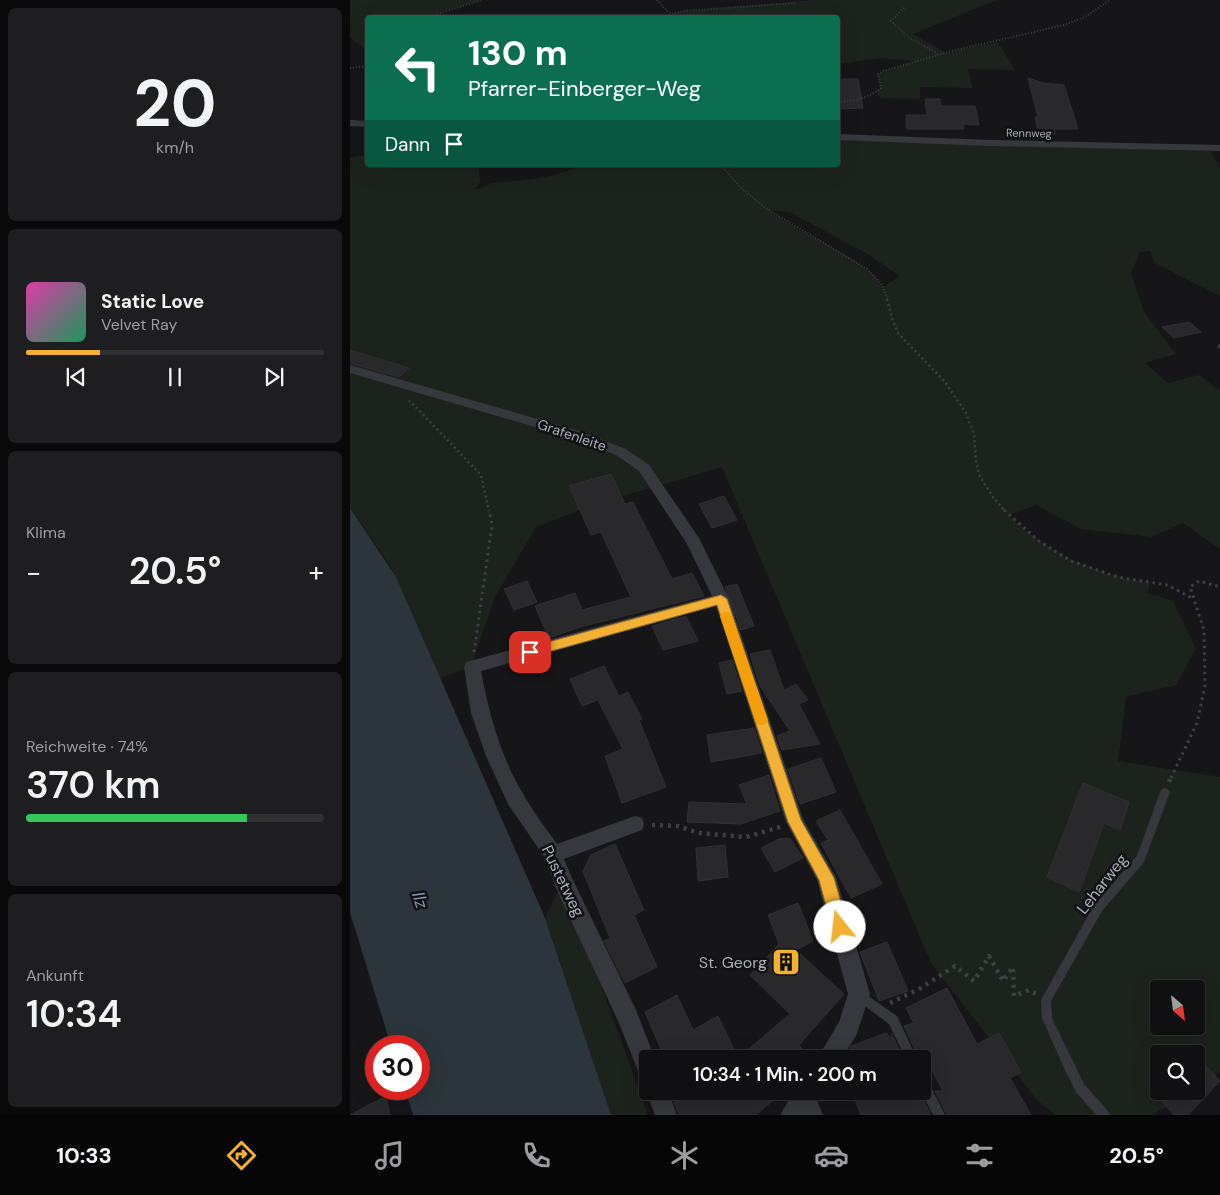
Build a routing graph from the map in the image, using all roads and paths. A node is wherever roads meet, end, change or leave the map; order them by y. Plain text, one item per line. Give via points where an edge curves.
1 (481, 0) edge
2 (657, 0) edge
3 (1110, 0) edge
4 (795, 3) dead end
5 (904, 8) dead end
6 (672, 14) joint
7 (435, 15) edge
8 (936, 56) junction
9 (365, 66) edge
10 (350, 68) edge
11 (840, 102) edge
12 (350, 123) edge
13 (365, 124) edge
14 (840, 137) edge
15 (1220, 148) edge
16 (722, 167) edge
17 (350, 369) edge
18 (393, 383) junction
19 (1220, 587) edge
20 (721, 599) junction
21 (1194, 599) junction
22 (472, 667) junction
23 (1165, 792) joint
24 (795, 822) junction
25 (635, 824) joint
26 (553, 854) junction
27 (859, 994) junction
28 (1046, 1000) junction
29 (641, 1050) edge
30 (834, 1050) edge
31 (908, 1050) edge
32 (931, 1099) edge
33 (660, 1100) edge
34 (666, 1115) edge
35 (939, 1115) edge
36 (1104, 1115) edge

1 - 7 path
2 - 6 path
3 - 8 path via 1085,17 1064,25
4 - 6 path
5 - 8 path via 890,21 908,37 935,52
8 - 11 path via 883,71 878,74 881,88 877,92
9 - 10 path
12 - 13 street
14 - 15 street, Rennweg
16 - 21 path via 727,175 768,210 847,256 881,284 898,333 958,398 971,421 976,436 978,475 989,495 1012,518 1063,557 1115,576 1170,586
17 - 18 street, Grafenleite
18 - 20 street, Grafenleite via 572,433 621,452 644,468 694,542
18 - 22 path via 481,475 492,525
19 - 21 path via 1199,581 1190,587
20 - 22 street
20 - 24 street, Grafenleite
21 - 23 path via 1204,630 1205,685 1197,723
22 - 26 street, Pustetweg via 480,713 495,756 516,798
23 - 28 lane, Leharweg via 1141,859 1098,908
24 - 25 path via 746,838 698,833 678,826
24 - 27 street, Grafenleite via 826,878
25 - 26 street
26 - 29 street, Pustetweg
27 - 28 path via 881,1007 921,988 955,966 974,981 989,956 1003,981 1013,967 1014,996 1029,990
27 - 30 street via 848,1028
27 - 31 lane via 893,1020
28 - 36 lane via 1047,1018 1080,1088
32 - 35 lane
33 - 34 street

